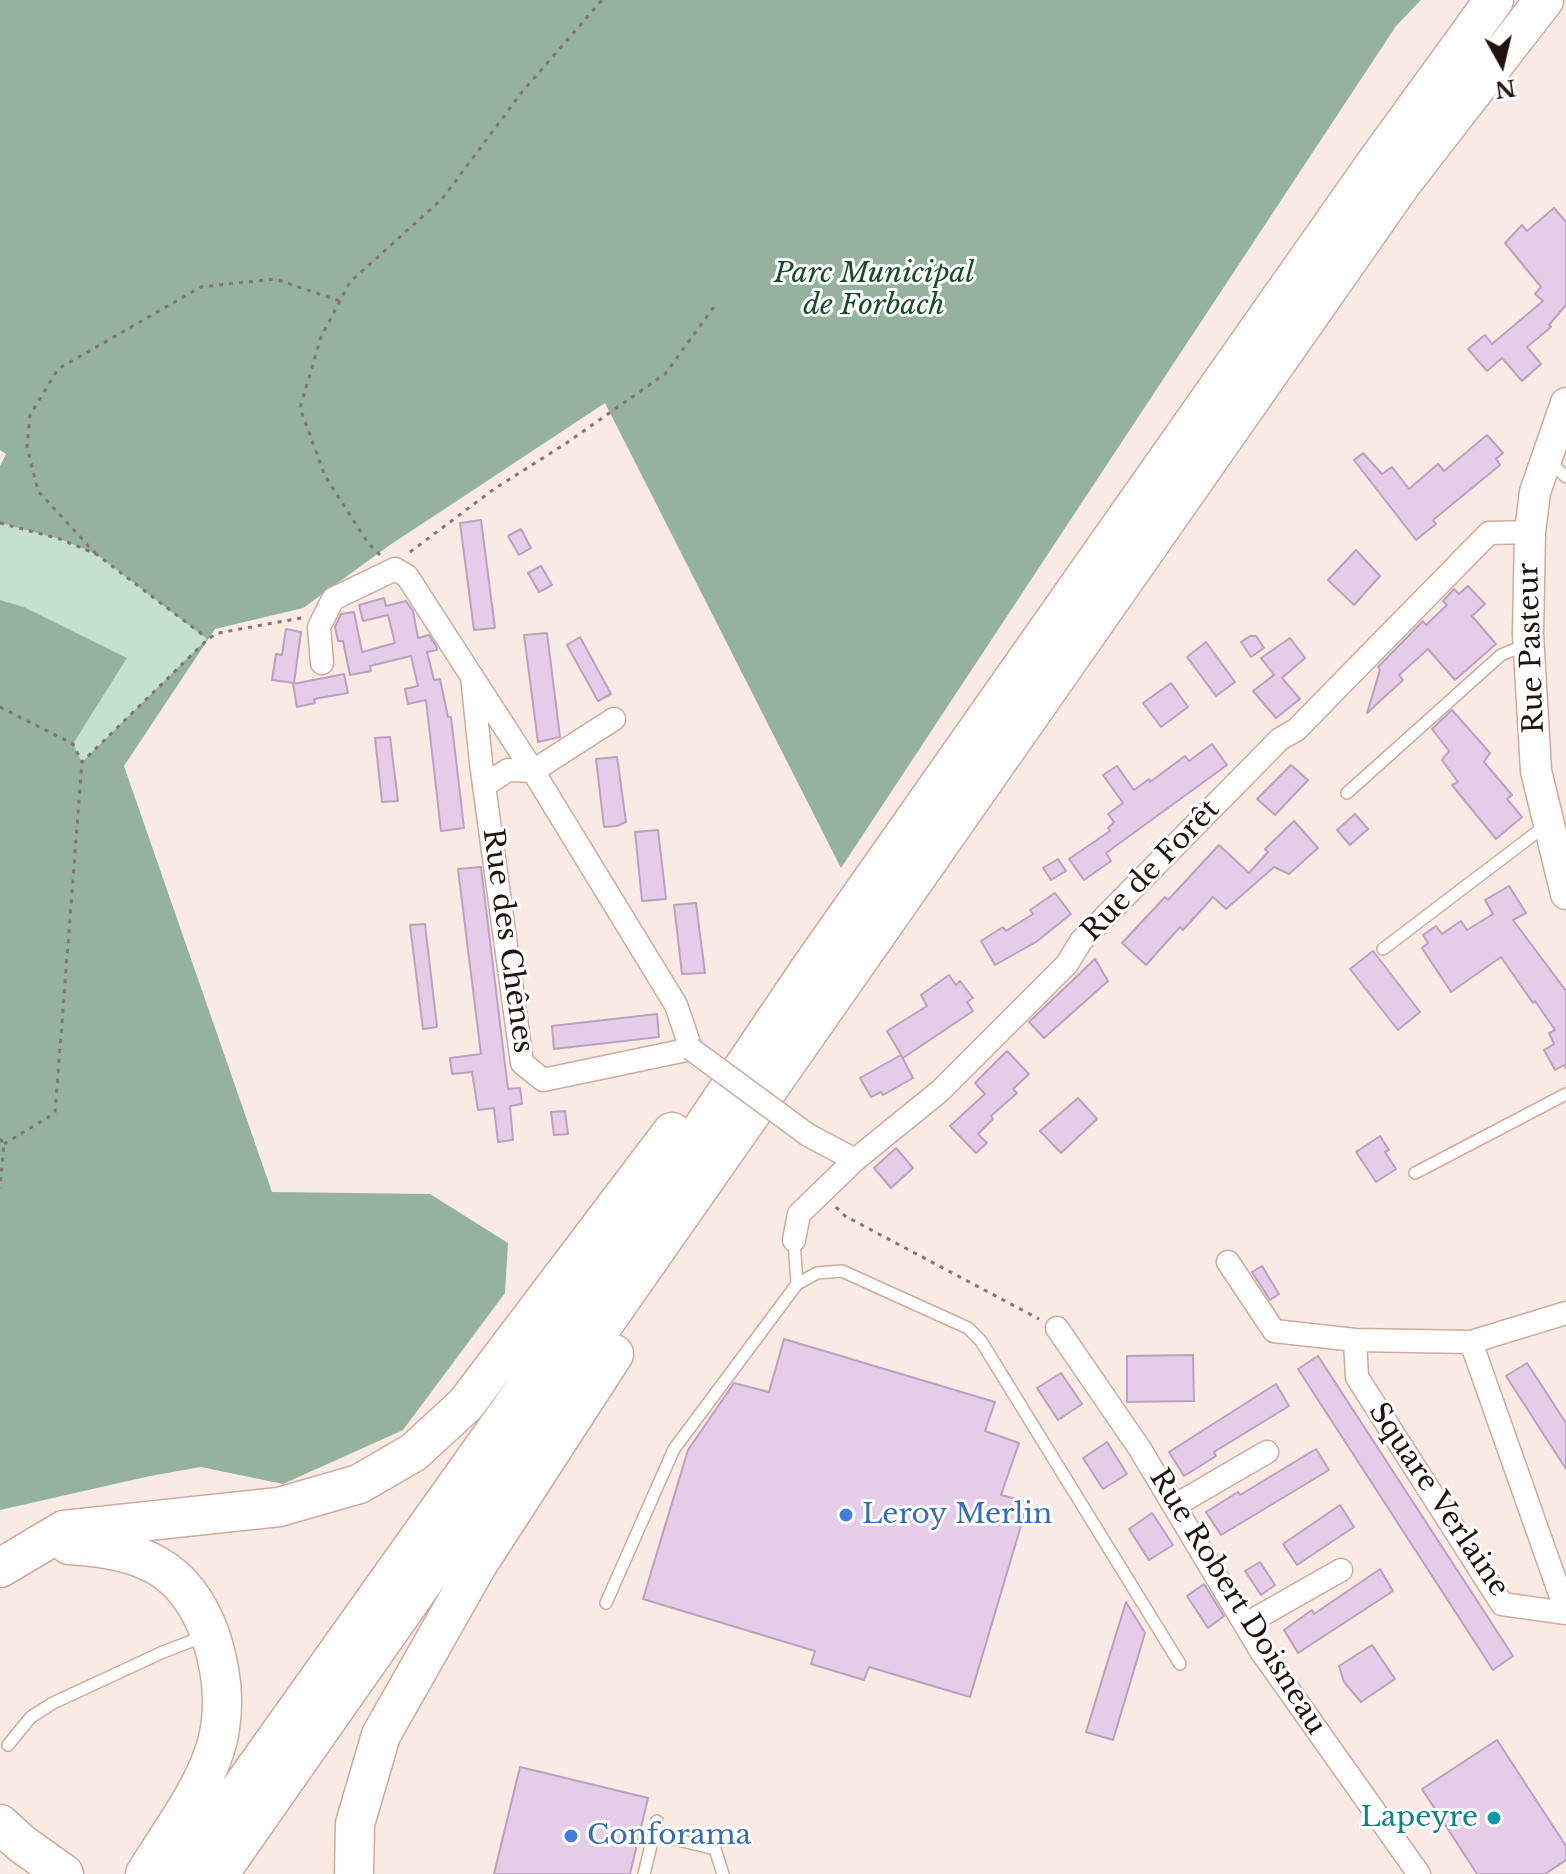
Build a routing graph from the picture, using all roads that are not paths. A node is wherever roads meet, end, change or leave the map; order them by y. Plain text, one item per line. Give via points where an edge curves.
1 (1494, 0) edge
2 (1544, 0) edge
3 (1565, 411) edge
4 (1556, 468) edge
5 (1530, 532) junction
6 (1528, 644) junction
7 (322, 663) dead end
8 (472, 676) junction
9 (614, 719) dead end
10 (533, 771) junction
11 (485, 785) junction
12 (1347, 793) dead end
13 (1549, 823) junction
14 (1566, 894) edge
15 (1383, 949) dead end
16 (809, 970) junction
17 (691, 1049) junction
18 (1566, 1094) edge
19 (747, 1122) junction
20 (855, 1160) junction
21 (1415, 1173) dead end
22 (794, 1240) joint
23 (1228, 1262) dead end
24 (797, 1284) junction
25 (1566, 1313) edge
26 (1057, 1328) road end
27 (1355, 1340) junction
28 (1471, 1342) junction
29 (1267, 1452) dead end
30 (1174, 1506) junction
31 (4, 1564) edge
32 (1341, 1570) dead end
33 (606, 1603) dead end
34 (1566, 1612) edge
35 (1246, 1624) junction
36 (210, 1634) junction
37 (1180, 1664) dead end
38 (8, 1745) dead end
39 (657, 1821) dead end
40 (0, 1824) edge
41 (654, 1834) junction
42 (64, 1874) edge
43 (145, 1874) edge
44 (180, 1874) edge
45 (219, 1874) edge
46 (354, 1874) edge
47 (644, 1874) edge
48 (723, 1874) edge
49 (1419, 1874) edge

1 - 16 highway
2 - 19 highway via 1402,183
3 - 4 main road, Rue Pasteur
4 - 5 main road, Rue Pasteur via 1535,492
5 - 6 main road, Rue Pasteur
5 - 20 street, Rue de Forêt via 1489,533 1296,730 1233,786 940,1091
6 - 12 lane via 1501,655
6 - 13 main road, Rue Pasteur via 1536,771
7 - 8 street via 319,627 333,599 395,569 407,576
8 - 10 street
8 - 11 street, Rue des Chênes
9 - 10 street
10 - 11 street via 508,770
10 - 17 street via 676,1005
11 - 17 street, Rue des Chênes via 522,1063 543,1080
13 - 14 main road, Rue Pasteur
13 - 15 lane
16 - 31 highway via 735,1052 466,1404 414,1452 359,1484 279,1507 64,1530
16 - 44 highway via 550,1354
17 - 20 street, bridge via 808,1135
18 - 21 lane
19 - 45 highway
19 - 46 highway via 699,1222 478,1564 381,1735 355,1824
20 - 22 street, Rue de Forêt via 799,1214
22 - 24 lane
23 - 27 street via 1274,1331
24 - 33 lane via 674,1449
24 - 37 lane via 817,1273 842,1271 968,1328 981,1341
25 - 28 street
26 - 30 street, Rue Robert Doisneau
27 - 28 street
27 - 34 street, Square Verlaine via 1357,1377 1502,1604
28 - 34 street, Square Verlaine
29 - 30 street
30 - 35 street, Rue Robert Doisneau
31 - 36 highway via 69,1545 109,1547 149,1561 180,1581
32 - 35 street
35 - 49 street, Rue Robert Doisneau
36 - 38 lane via 53,1703 31,1717
36 - 43 highway via 220,1664 220,1728 204,1776
39 - 41 lane
40 - 42 highway
41 - 47 lane
41 - 48 lane via 715,1849

